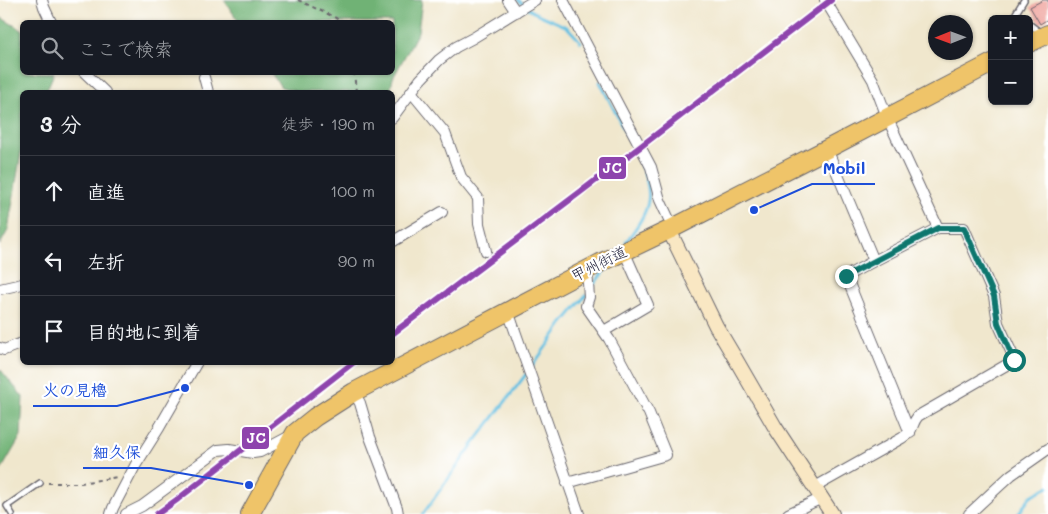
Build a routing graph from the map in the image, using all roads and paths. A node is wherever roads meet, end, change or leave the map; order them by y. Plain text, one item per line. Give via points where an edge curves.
1 (42, 0) edge
2 (298, 0) edge
3 (508, 0) edge
4 (563, 0) edge
5 (825, 0) edge
6 (1024, 0) edge
7 (533, 1) edge
8 (518, 11) junction
9 (1018, 15) edge
10 (50, 20) edge
11 (338, 20) edge
12 (988, 65) edge
13 (87, 75) edge
14 (354, 75) edge
15 (204, 76) dead end
16 (103, 90) edge
17 (208, 90) edge
18 (356, 90) edge
19 (412, 93) junction
20 (395, 114) edge
21 (887, 117) junction
22 (828, 149) junction
23 (442, 212) dead end
24 (938, 228) junction
25 (671, 229) junction
26 (395, 240) edge
27 (486, 251) dead end
28 (624, 251) junction
29 (874, 260) junction
30 (592, 272) junction
31 (20, 284) edge
32 (0, 289) edge
33 (508, 311) junction
34 (604, 331) junction
35 (20, 344) edge
36 (0, 348) edge
37 (195, 365) edge
38 (354, 392) junction
39 (910, 432) junction
40 (295, 434) junction
41 (1048, 449) edge
42 (130, 475) junction
43 (40, 483) joint
44 (568, 483) junction
45 (819, 492) junction
46 (12, 514) edge
47 (111, 514) edge
48 (126, 514) edge
49 (250, 514) edge
50 (398, 514) edge
51 (579, 514) edge
52 (788, 514) edge
53 (832, 514) edge
54 (969, 514) edge

1 - 10 street
2 - 11 path
3 - 8 street
4 - 25 street via 651,167
5 - 21 street via 873,80
6 - 9 lane via 1016,13
7 - 8 street
8 - 19 street via 438,60
12 - 21 highway, 甲州街道
13 - 16 street
14 - 18 path
15 - 17 street
19 - 20 street
19 - 27 street via 444,133 461,178 478,198 479,224
21 - 22 highway, 甲州街道
21 - 24 street
22 - 25 highway, 甲州街道
22 - 29 street
23 - 26 street
24 - 29 street
24 - 39 street via 964,228 994,296 998,323 1014,360 918,416
25 - 28 highway, 甲州街道
25 - 45 street via 716,326 775,427
28 - 30 highway, 甲州街道
28 - 34 street via 648,305
29 - 39 street via 846,276
30 - 33 highway, 甲州街道
30 - 34 street via 586,306
31 - 32 street
33 - 38 highway, 甲州街道
33 - 44 street
34 - 44 street via 649,413 666,455
35 - 36 street via 4,350
37 - 42 street
38 - 40 highway, 甲州街道
38 - 50 street
39 - 45 street
40 - 48 street via 260,452 218,450 142,506
40 - 49 highway, 甲州街道
41 - 54 street via 1011,475
42 - 43 path via 81,483
42 - 47 street
43 - 46 lane via 7,506
44 - 51 street
45 - 52 street
45 - 53 street

